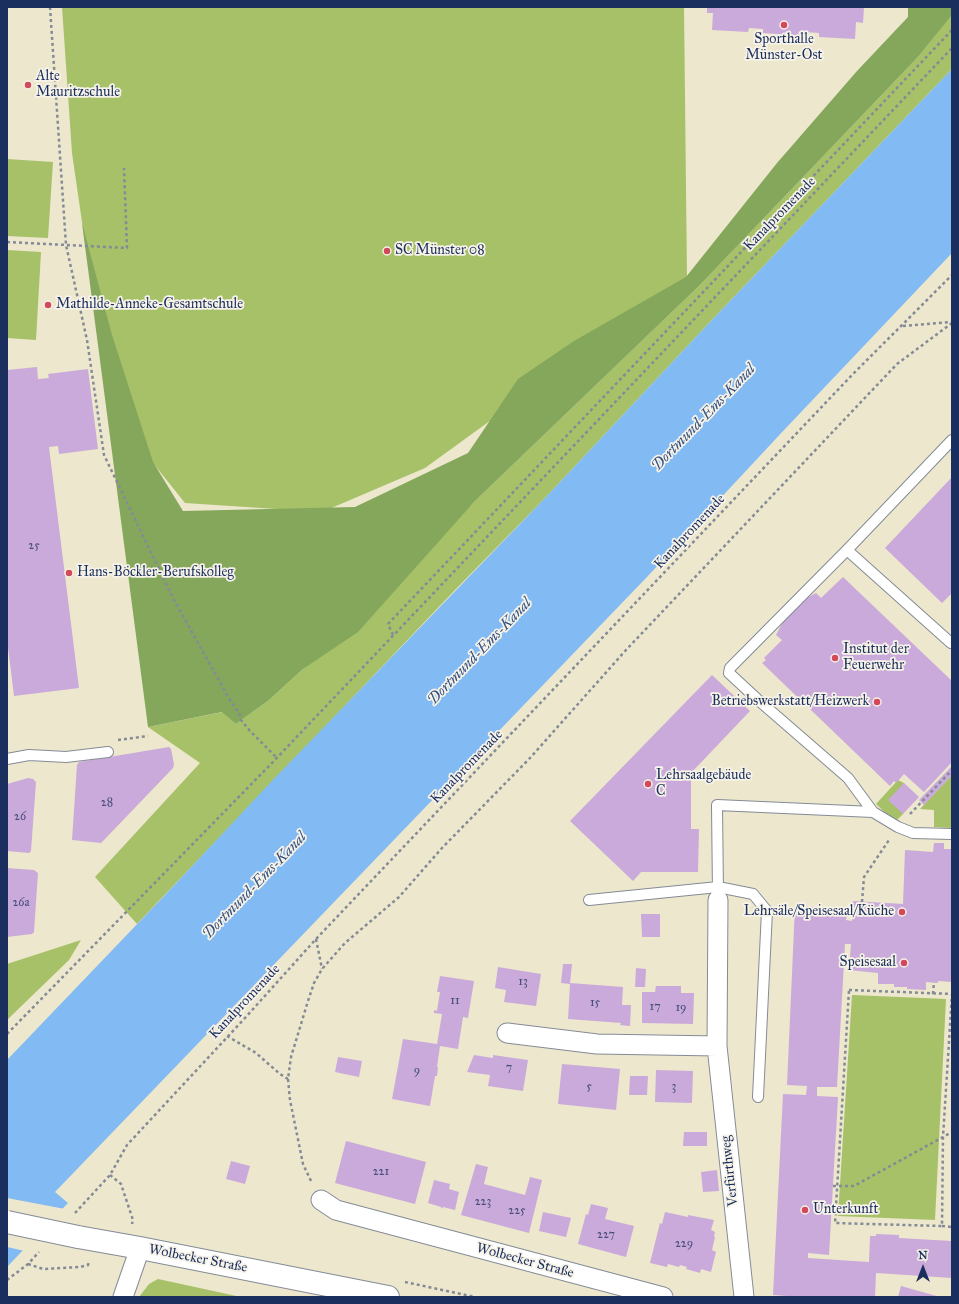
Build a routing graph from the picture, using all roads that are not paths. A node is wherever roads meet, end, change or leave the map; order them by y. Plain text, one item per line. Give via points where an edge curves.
1 (952, 440) edge
2 (847, 550) junction
3 (952, 642) edge
4 (108, 752) dead end
5 (7, 759) edge
6 (873, 812) junction
7 (952, 834) edge
8 (718, 893) junction
9 (589, 900) dead end
10 (507, 1033) dead end
11 (717, 1046) junction
12 (758, 1097) dead end
13 (321, 1200) road end
14 (7, 1222) edge
15 (140, 1248) junction
16 (123, 1297) edge
17 (388, 1297) edge
18 (663, 1297) edge
19 (744, 1297) edge

1 - 2 lane
2 - 3 lane
2 - 6 lane via 730,668 729,673 848,778
4 - 5 lane via 66,756 29,755
6 - 7 lane via 913,833
6 - 8 lane via 718,805
8 - 9 lane
8 - 11 street, Verfürthweg
8 - 12 lane via 753,894 767,911
10 - 11 street via 597,1044
11 - 19 street, Verfürthweg
13 - 18 street, Wolbecker Straße via 336,1210
14 - 15 main road, Wolbecker Straße, bridge
15 - 16 street
15 - 17 main road, Wolbecker Straße

